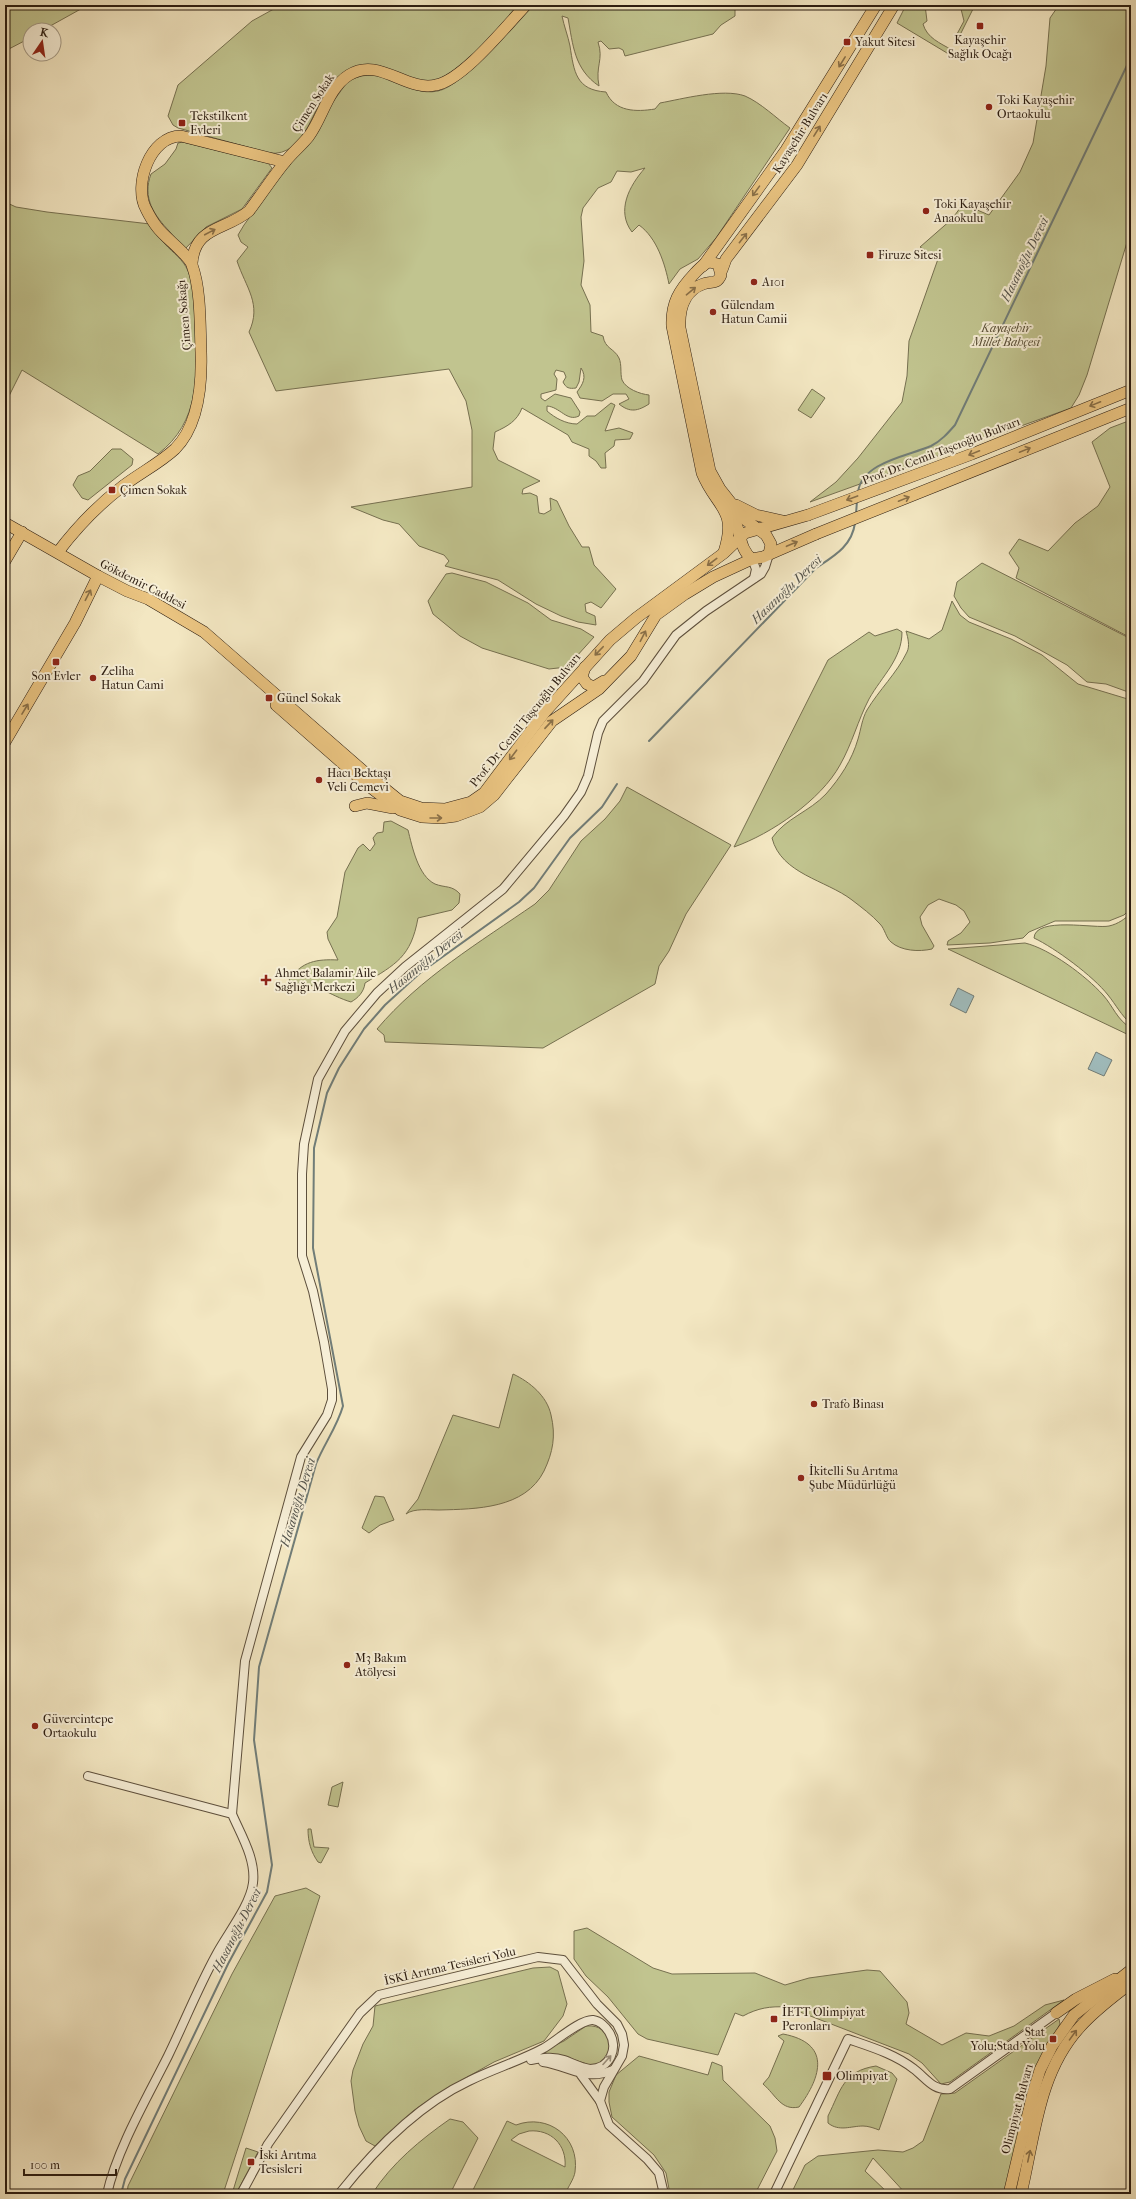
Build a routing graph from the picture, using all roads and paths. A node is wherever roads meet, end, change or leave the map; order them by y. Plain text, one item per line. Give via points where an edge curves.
1 (526, 5) edge
2 (876, 5) edge
3 (894, 5) edge
4 (285, 162) junction
5 (192, 263) junction
6 (704, 265) junction
7 (722, 270) junction
8 (709, 283) junction
9 (1131, 390) edge
10 (1131, 408) edge
11 (725, 501) junction
12 (786, 522) junction
13 (5, 523) edge
14 (758, 530) junction
15 (22, 532) junction
16 (741, 537) junction
17 (58, 552) junction
18 (724, 553) junction
19 (769, 554) junction
20 (752, 559) junction
21 (5, 561) edge
22 (98, 576) junction
23 (754, 578) junction
24 (586, 664) junction
25 (618, 670) junction
26 (5, 742) edge
27 (367, 780) junction
28 (354, 806) dead end
29 (400, 810) junction
30 (88, 1776) dead end
31 (232, 1814) junction
32 (1130, 1975) edge
33 (1107, 2002) junction
34 (1090, 2004) junction
35 (601, 2009) junction
36 (1056, 2013) junction
37 (593, 2020) junction
38 (1068, 2023) junction
39 (531, 2060) junction
40 (519, 2061) junction
41 (613, 2070) junction
42 (581, 2075) junction
43 (600, 2101) junction
44 (107, 2194) edge
45 (241, 2194) edge
46 (339, 2194) edge
47 (664, 2194) edge
48 (774, 2194) edge
49 (1009, 2194) edge
50 (1021, 2194) edge

1 - 4 main road, Çimen Sokak via 463,70 444,83 427,86 381,70 359,70 349,75 339,82 309,136
2 -> 6 main road, Kayaşehir Bulvarı via 786,150
7 -> 3 main road, Kayaşehir Bulvarı via 726,259 797,165
5 -> 4 main road, Çimen Sokak via 193,250 197,242 248,211
4 - 5 main road, Çimen Sokağı via 190,138 174,136 159,146 146,166 142,178 140,190 145,208 156,227
5 - 17 main road, Çimen Sokağı via 201,354 195,413 190,426 176,448 101,504 78,526
6 - 7 main road via 716,262
6 - 8 main road via 700,274 703,280
6 - 11 main road, Kayaşehir Bulvarı via 677,295 673,306 672,326 702,473 708,486
7 - 8 main road via 718,280
11 -> 8 main road via 708,462 680,328 682,306 686,296 691,290
9 -> 12 main road, Prof. Dr. Cemil Taşcıoğlu Bulvarı, bridge via 972,454
19 -> 10 main road, bridge
11 - 12 main road via 756,515
11 - 14 main road
11 - 16 main road
11 - 18 main road via 730,531
12 - 14 main road, Prof. Dr. Cemil Taşcıoğlu Bulvarı
13 - 15 main road, Gökdemir Caddesi
14 - 16 main road via 749,531
14 - 19 main road via 769,539
15 - 17 main road, Gökdemir Caddesi
15 - 21 main road
16 - 18 main road, Prof. Dr. Cemil Taşcıoğlu Bulvarı
16 - 20 main road via 743,550
17 - 22 main road, Gökdemir Caddesi
18 -> 24 main road, Prof. Dr. Cemil Taşcıoğlu Bulvarı via 636,618
19 - 20 main road via 760,559
19 - 23 street via 763,572
20 - 23 street via 756,569
25 -> 20 main road, Prof. Dr. Cemil Taşcıoğlu Bulvarı via 631,656 656,615 700,584
26 -> 22 main road via 75,623
22 - 27 main road, Gökdemir Caddesi via 148,599 204,632
23 - 31 street via 706,611 676,636 643,681 603,721 588,776 581,792 564,816 503,889 405,967 378,992 345,1031 318,1079 304,1144 302,1256 324,1342 332,1400 327,1415 301,1457 245,1661
24 - 25 main road via 583,679 591,686 598,686
24 -> 27 main road, Prof. Dr. Cemil Taşcıoğlu Bulvarı via 545,712 490,787 470,802 445,809 421,808 400,801
29 -> 25 main road, Prof. Dr. Cemil Taşcıoğlu Bulvarı via 422,817 441,818 456,816 480,807 494,795 552,721 593,694
27 - 29 main road, Prof. Dr. Cemil Taşcıoğlu Bulvarı
28 - 29 main road via 367,803
30 - 31 street
31 - 44 street via 251,1858 253,1883 243,1908 216,1956 140,2112 112,2174
32 - 33 main road, Olimpiyat Bulvarı
32 - 34 main road, Olimpiyat Bulvarı
32 - 36 main road via 1092,1989
33 - 34 main road
50 -> 33 main road, Olimpiyat Bulvarı via 1040,2101 1053,2066 1079,2028
34 - 36 main road
34 - 38 main road, Olimpiyat Bulvarı via 1074,2015
35 - 37 street
35 - 41 street, İSKİ Arıtma Tesisleri Yolu via 617,2024 622,2034 622,2056
35 - 45 street, İSKİ Arıtma Tesisleri Yolu via 563,1960 538,1957 379,1995 360,2013 268,2144
36 - 38 main road via 1063,2014
36 - 48 street via 950,2089 943,2090 928,2083 900,2059 848,2039
39 -> 37 street via 562,2059 589,2069 606,2064 615,2047 613,2038 603,2024
37 - 40 street via 577,2024 565,2035
38 - 49 main road, Olimpiyat Bulvarı via 1040,2070
39 - 40 street
39 - 42 street via 568,2067
40 - 46 street via 468,2081 415,2116 366,2163
41 - 42 street via 604,2074
41 - 43 street, İSKİ Arıtma Tesisleri Yolu
42 - 43 street
43 - 47 street via 609,2125 647,2159 659,2174

